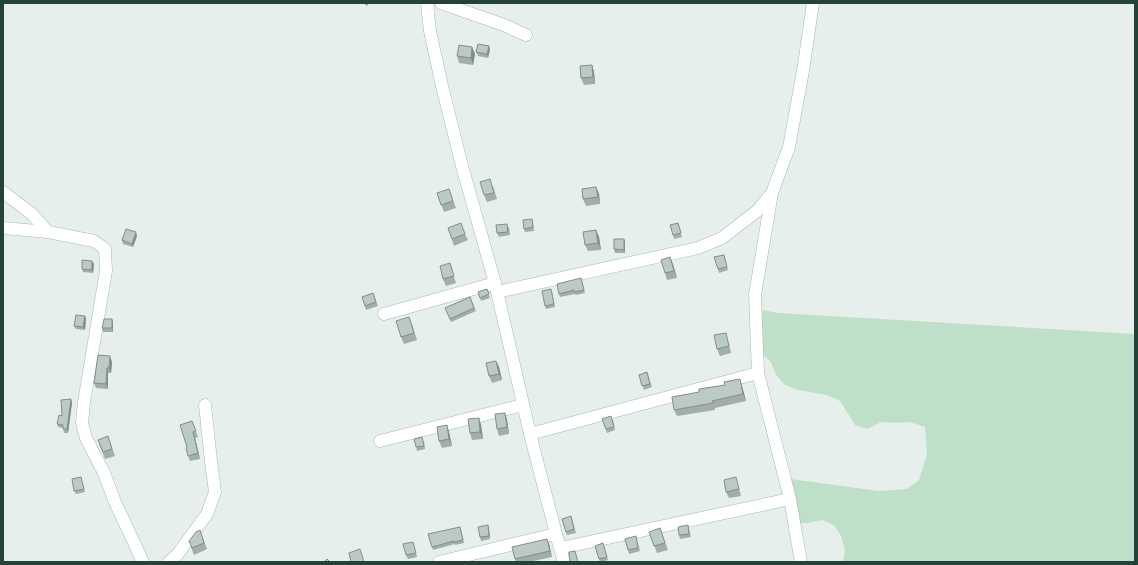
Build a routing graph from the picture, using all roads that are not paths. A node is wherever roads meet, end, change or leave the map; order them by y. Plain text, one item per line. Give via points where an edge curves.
1 (427, 3) edge
2 (441, 3) edge
3 (813, 3) edge
4 (526, 35) dead end
5 (3, 192) edge
6 (772, 193) junction
7 (3, 228) edge
8 (48, 232) junction
9 (496, 287) junction
10 (384, 314) dead end
11 (758, 373) junction
12 (205, 405) dead end
13 (523, 405) junction
14 (530, 434) junction
15 (380, 441) dead end
16 (790, 499) junction
17 (556, 534) junction
18 (561, 548) junction
19 (143, 562) edge
20 (169, 562) edge
21 (439, 562) edge
22 (564, 562) edge
23 (801, 562) edge

1 - 9 street via 430,31 442,86
2 - 4 street
3 - 6 street via 789,147
5 - 8 street via 32,214
6 - 9 street via 757,211 722,238 698,248
6 - 11 street via 755,294
7 - 8 street
8 - 19 street via 94,241 105,249 106,271 82,423 86,438
9 - 10 street
9 - 13 street
11 - 14 street
11 - 16 street
12 - 20 street via 215,492 207,514
13 - 14 street
13 - 15 street
14 - 17 street
16 - 18 street
16 - 23 street
17 - 18 street
17 - 21 street
18 - 22 street

